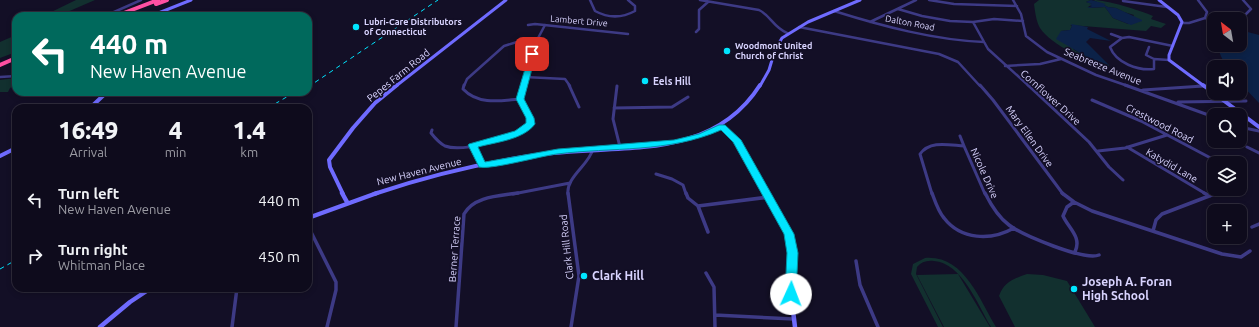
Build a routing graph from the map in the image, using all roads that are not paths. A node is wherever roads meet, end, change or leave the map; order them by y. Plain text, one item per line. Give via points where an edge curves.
1 (141, 0) edge
2 (157, 0) edge
3 (167, 0) edge
4 (192, 0) edge
5 (506, 0) edge
6 (590, 0) edge
7 (628, 0) edge
8 (700, 0) edge
9 (860, 0) edge
10 (916, 0) edge
11 (929, 0) edge
12 (1013, 0) edge
13 (1159, 0) edge
14 (1198, 0) edge
15 (1243, 0) edge
16 (1123, 1) dead end
17 (708, 2) junction
18 (1017, 6) junction
19 (1168, 7) junction
20 (898, 9) junction
21 (114, 12) edge
22 (126, 12) edge
23 (136, 12) edge
24 (161, 12) edge
25 (834, 12) junction
26 (1247, 13) edge
27 (1205, 18) joint
28 (1022, 21) junction
29 (870, 22) junction
30 (973, 22) junction
31 (1182, 23) junction
32 (528, 25) dead end
33 (545, 25) junction
34 (799, 26) junction
35 (696, 32) dead end
36 (787, 33) junction
37 (628, 34) dead end
38 (1112, 34) dead end
39 (1122, 38) junction
40 (536, 42) junction
41 (984, 42) junction
42 (1173, 46) junction
43 (1149, 47) dead end
44 (12, 56) edge
45 (1061, 59) junction
46 (1154, 59) junction
47 (1169, 60) junction
48 (0, 61) edge
49 (12, 62) edge
50 (0, 66) edge
51 (1005, 66) junction
52 (12, 76) edge
53 (0, 77) edge
54 (525, 77) junction
55 (617, 86) dead end
56 (1203, 86) junction
57 (1141, 90) junction
58 (104, 96) edge
59 (688, 97) dead end
60 (520, 99) junction
61 (1092, 100) dead end
62 (1224, 101) junction
63 (1246, 101) dead end
64 (1177, 102) junction
65 (94, 104) edge
66 (579, 107) dead end
67 (614, 108) junction
68 (1207, 114) edge
69 (722, 127) junction
70 (1259, 127) edge
71 (1247, 128) edge
72 (432, 130) dead end
73 (1259, 131) edge
74 (1167, 135) junction
75 (960, 136) dead end
76 (472, 145) junction
77 (964, 146) junction
78 (620, 147) junction
79 (1127, 147) junction
80 (1247, 147) dead end
81 (593, 149) junction
82 (12, 150) edge
83 (1098, 151) junction
84 (1259, 153) edge
85 (0, 156) edge
86 (1207, 156) edge
87 (482, 165) junction
88 (656, 174) dead end
89 (1123, 180) dead end
90 (570, 183) junction
91 (1207, 194) edge
92 (1210, 196) edge
93 (768, 197) junction
94 (347, 202) junction
95 (1074, 202) junction
96 (698, 206) junction
97 (312, 216) edge
98 (1259, 224) edge
99 (1252, 227) dead end
100 (1014, 228) junction
101 (1153, 231) junction
102 (708, 232) dead end
103 (312, 234) edge
104 (1250, 251) dead end
105 (1075, 252) junction
106 (1099, 255) dead end
107 (856, 262) dead end
108 (706, 273) dead end
109 (145, 292) edge
110 (236, 292) edge
111 (715, 315) junction
112 (794, 319) junction
113 (100, 327) edge
114 (232, 327) edge
115 (326, 327) edge
116 (456, 327) edge
117 (571, 327) edge
118 (715, 327) edge
119 (796, 327) edge
120 (878, 327) edge

1 - 21 street
2 - 22 highway
3 - 23 highway
4 - 24 main road
5 - 94 main road, Pepes Farm Road via 380,98 353,128 329,160 330,168
6 - 7 street via 595,11 616,16 635,11 635,6
8 - 17 street
9 - 25 main road, New Haven Avenue
10 - 20 street
11 - 18 street via 954,4
12 - 18 street, Seabreeze Avenue
13 - 19 main road
14 - 27 street via 1206,12
15 - 26 street via 1250,5
16 - 19 street
17 - 35 street via 699,10 699,29
17 - 36 street via 760,10 768,16 775,27
18 - 28 street, Seabreeze Avenue
19 - 31 main road via 1178,15
20 - 29 street
20 - 30 street via 938,19
25 - 29 street, Dalton Road
25 - 34 main road, New Haven Avenue
27 - 31 street
28 - 30 street via 994,19
28 - 45 street, Seabreeze Avenue via 1030,40
29 - 41 street, Dalton Road via 961,41
30 - 41 street, Cornflower Drive
31 - 42 main road
32 - 33 street, Lambert Drive
33 - 37 street, Lambert Drive
33 - 40 street
34 - 36 main road, New Haven Avenue
34 - 95 street, Mary Ellen Drive via 939,54 955,60 998,106 1060,190
36 - 69 main road, New Haven Avenue via 777,45 765,77 738,113
38 - 39 street
39 - 42 street via 1137,37
39 - 46 street via 1110,47 1110,51 1116,57 1146,70 1154,68
40 - 54 street
40 - 60 street via 516,42 504,46 464,84 463,89 467,94 478,99
41 - 51 street, Cornflower Drive
42 - 47 main road
43 - 46 street via 1146,54
44 - 48 highway
45 - 51 street via 1040,64
45 - 57 street, Seabreeze Avenue via 1096,75
46 - 47 street
47 - 56 main road
49 - 50 highway
51 - 83 street, Cornflower Drive
52 - 53 street
54 - 60 street
54 - 66 street via 565,79
55 - 67 street
56 - 57 street
56 - 62 main road
57 - 64 street, Seabreeze Avenue
58 - 65 main road
59 - 67 street via 672,108
60 - 76 street via 530,118 528,127 518,133
61 - 74 street, Crestwood Road
62 - 63 street
62 - 64 street
62 - 70 main road
64 - 68 street, Seabreeze Avenue
67 - 78 street via 613,119
69 - 78 main road, New Haven Avenue via 680,141
69 - 93 main road via 736,140
71 - 73 street
72 - 76 street via 431,133 446,146 460,148
74 - 79 street
74 - 86 street, Crestwood Road
75 - 77 street, Nicole Drive
76 - 87 street
77 - 100 street, Nicole Drive via 991,205
77 - 100 street via 934,145 921,153 940,213 953,226 979,236 1000,236
78 - 81 main road, New Haven Avenue
79 - 83 street
79 - 91 street, Katydid Lane
80 - 84 street
81 - 87 main road, New Haven Avenue via 540,154
81 - 90 street via 589,161
82 - 85 main road
83 - 89 street, Cornflower Drive via 1101,159
87 - 94 main road, New Haven Avenue via 396,185
88 - 96 street via 680,183 688,198
90 - 116 street, Berner Terrace via 484,199 474,202 467,208 463,218
90 - 117 street, Clark Hill Road via 568,194 579,276
92 - 101 street via 1158,217
93 - 96 street
93 - 112 main road via 786,227 792,248 791,294
94 - 97 main road, New Haven Avenue
95 - 101 street, Mary Ellen Drive via 1088,210
95 - 105 street via 1067,207 1063,216 1078,240
96 - 102 street
98 - 99 street
100 - 105 street, Nicole Drive
101 - 104 street, Mary Ellen Drive via 1229,256 1243,257
103 - 115 street via 336,282
105 - 106 street, Nicole Drive via 1091,257
107 - 120 street via 860,285
108 - 111 street via 714,287
109 - 113 main road
110 - 114 street
111 - 112 street
111 - 118 street
112 - 119 main road

